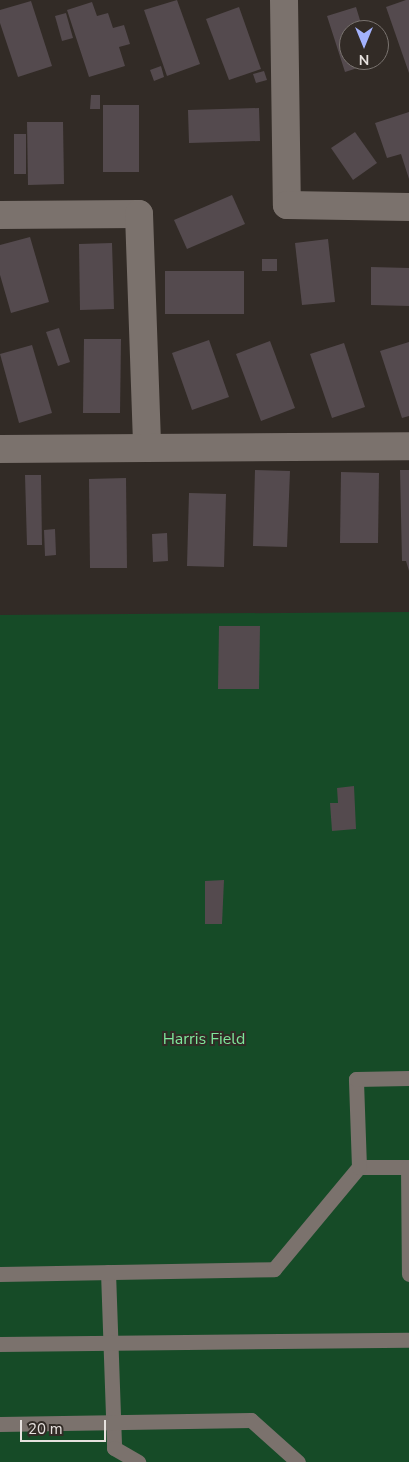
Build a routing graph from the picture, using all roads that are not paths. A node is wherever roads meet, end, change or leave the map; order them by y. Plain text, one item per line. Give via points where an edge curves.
1 (284, 0) edge
2 (409, 207) edge
3 (0, 215) edge
4 (409, 446) edge
5 (148, 447) junction
6 (0, 449) edge
7 (409, 1078) edge
8 (359, 1167) junction
9 (408, 1167) edge
10 (108, 1272) junction
11 (0, 1274) edge
12 (409, 1274) edge
13 (409, 1340) edge
14 (110, 1343) junction
15 (0, 1344) edge
16 (113, 1421) junction
17 (0, 1424) edge
18 (138, 1462) edge
19 (298, 1462) edge

1 - 2 street via 287,205
3 - 5 street via 139,214
4 - 5 street
5 - 6 street
7 - 8 lane via 356,1079
8 - 9 lane
8 - 10 lane via 274,1269
9 - 12 lane
10 - 11 lane
10 - 14 lane
13 - 14 lane
14 - 15 lane
14 - 16 lane
16 - 17 lane
16 - 18 lane via 114,1448
16 - 19 lane via 251,1420

